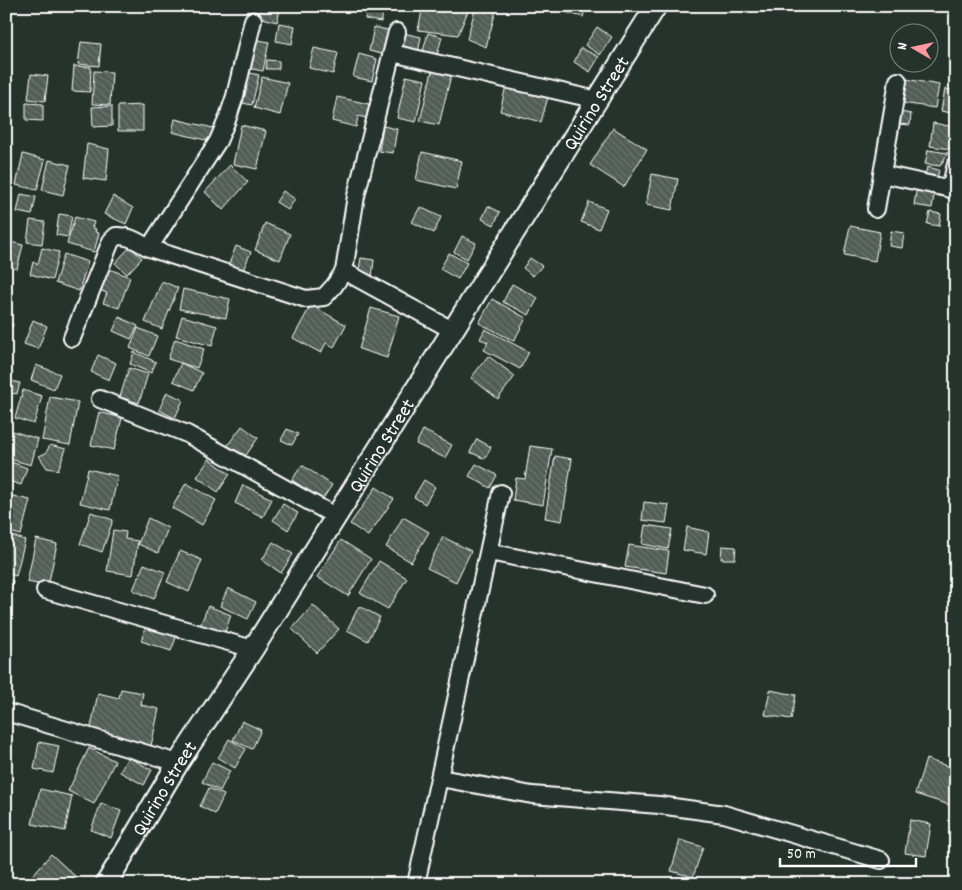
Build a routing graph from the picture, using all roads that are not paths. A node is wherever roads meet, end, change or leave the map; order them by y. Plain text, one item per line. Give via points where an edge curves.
1 (656, 6) edge
2 (253, 20) dead end
3 (397, 32) dead end
4 (392, 53) junction
5 (898, 81) dead end
6 (597, 100) junction
7 (956, 164) edge
8 (882, 174) junction
9 (953, 189) edge
10 (876, 209) dead end
11 (149, 248) junction
12 (344, 271) junction
13 (452, 330) junction
14 (72, 338) dead end
15 (100, 399) dead end
16 (501, 493) dead end
17 (335, 516) junction
18 (489, 552) junction
19 (45, 590) dead end
20 (705, 595) dead end
21 (253, 649) junction
22 (6, 712) edge
23 (178, 763) junction
24 (440, 778) junction
25 (881, 860) dead end
26 (106, 884) edge
27 (416, 884) edge

1 - 6 street, Quirino Street
2 - 11 street via 235,96 218,141
3 - 4 street
4 - 6 street
4 - 12 street via 356,196
5 - 8 street
6 - 13 street, Quirino Street
7 - 9 street
8 - 9 street
8 - 10 street
11 - 12 street via 306,299 324,297
11 - 14 street via 123,235 111,241
12 - 13 street
13 - 17 street, Quirino Street
15 - 17 street via 186,434
16 - 18 street
17 - 21 street, Quirino Street
18 - 20 street
18 - 24 street
19 - 21 street
21 - 23 street, Quirino Street
22 - 23 street
23 - 26 street, Quirino Street
24 - 25 street via 532,795 724,814
24 - 27 street

